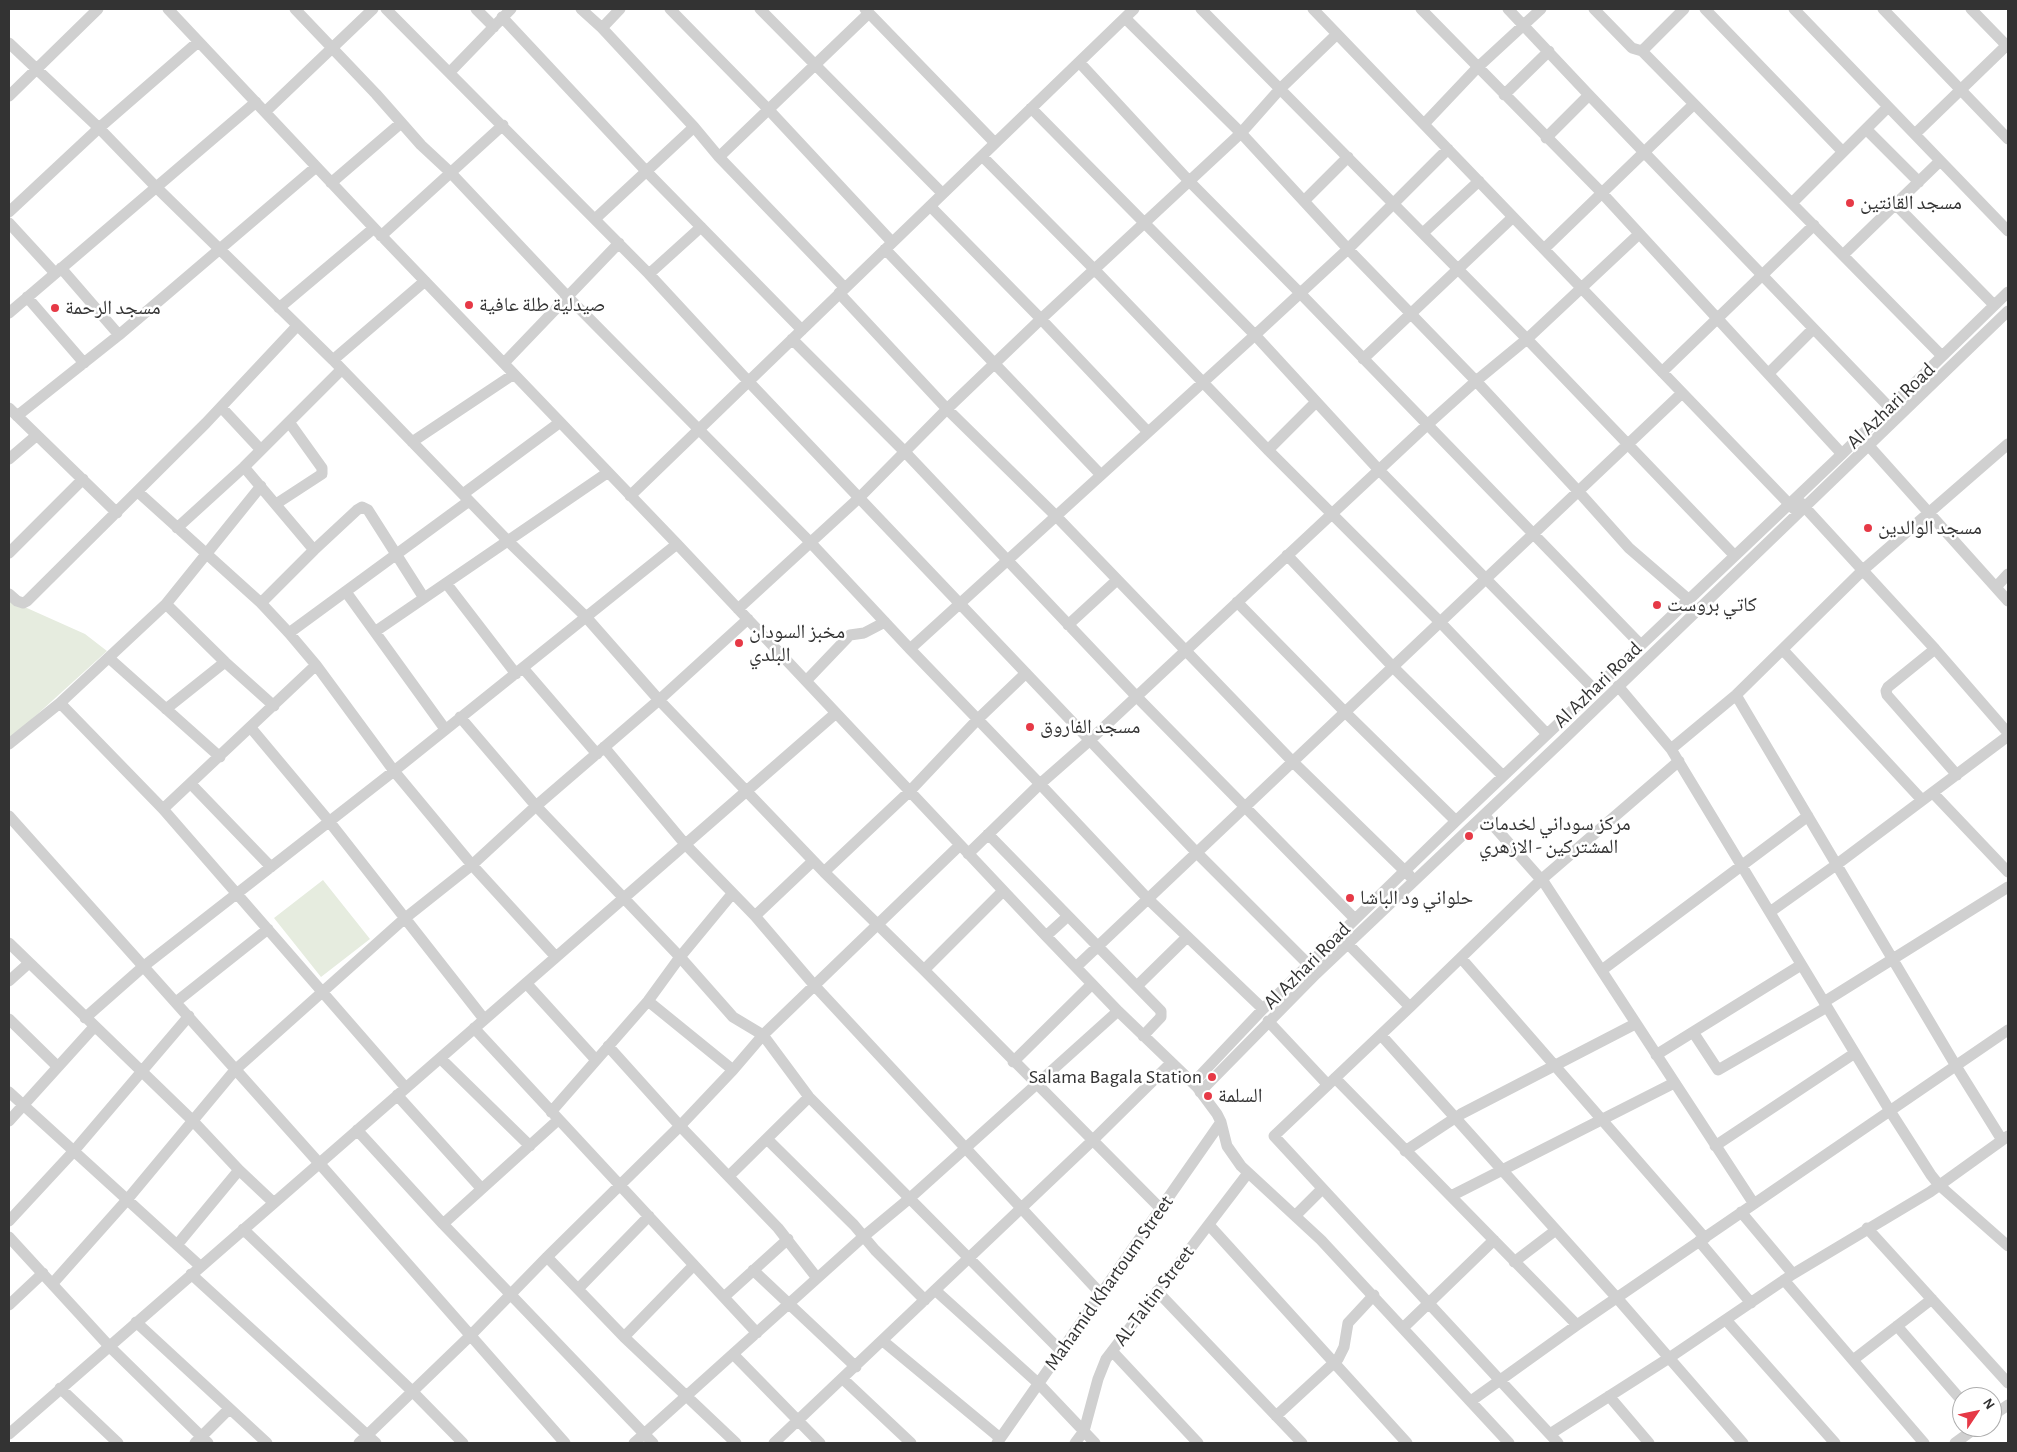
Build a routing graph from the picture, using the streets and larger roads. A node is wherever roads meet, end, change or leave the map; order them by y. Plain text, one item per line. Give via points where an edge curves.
1 (98, 9) edge
2 (168, 9) edge
3 (295, 9) edge
4 (372, 9) edge
5 (386, 9) edge
6 (476, 9) edge
7 (511, 9) edge
8 (581, 9) edge
9 (620, 9) edge
10 (670, 9) edge
11 (760, 9) edge
12 (1134, 9) edge
13 (1201, 9) edge
14 (1314, 9) edge
15 (1421, 9) edge
16 (1508, 9) edge
17 (1541, 9) edge
18 (1594, 9) edge
19 (1684, 9) edge
20 (1705, 9) edge
21 (1794, 9) edge
22 (1883, 9) edge
23 (1971, 9) edge
24 (867, 11) edge
25 (502, 17) junction
26 (1125, 18) junction
27 (1524, 25) junction
28 (494, 27) junction
29 (602, 28) junction
30 (1337, 34) junction
31 (198, 42) junction
32 (9, 43) edge
33 (2008, 46) edge
34 (332, 47) junction
35 (1642, 50) junction
36 (1549, 51) junction
37 (1079, 62) junction
38 (814, 64) junction
39 (1477, 68) junction
40 (37, 70) junction
41 (450, 72) junction
42 (1280, 89) junction
43 (1962, 89) junction
44 (1504, 95) junction
45 (1589, 95) junction
46 (9, 96) edge
47 (256, 102) junction
48 (1694, 104) junction
49 (1888, 107) junction
50 (1031, 108) junction
51 (768, 109) junction
52 (265, 112) junction
53 (400, 123) junction
54 (1424, 124) junction
55 (503, 125) junction
56 (694, 127) junction
57 (99, 128) junction
58 (1866, 129) junction
59 (1241, 133) junction
60 (1914, 134) junction
61 (1546, 138) junction
62 (2008, 139) edge
63 (995, 143) junction
64 (1448, 149) junction
65 (1643, 152) junction
66 (1843, 152) junction
67 (982, 156) junction
68 (719, 157) junction
69 (1348, 157) junction
70 (1940, 160) junction
71 (316, 167) junction
72 (646, 171) junction
73 (450, 172) junction
74 (1189, 181) junction
75 (1479, 181) junction
76 (1918, 182) junction
77 (332, 183) junction
78 (156, 187) junction
79 (1600, 192) junction
80 (942, 193) junction
81 (1304, 201) junction
82 (1393, 202) junction
83 (1792, 203) junction
84 (1896, 205) junction
85 (930, 206) junction
86 (9, 212) edge
87 (1513, 217) junction
88 (595, 219) junction
89 (1145, 222) junction
90 (9, 223) edge
91 (1814, 225) junction
92 (700, 227) junction
93 (378, 232) junction
94 (2008, 232) edge
95 (1423, 233) junction
96 (1639, 234) junction
97 (619, 243) junction
98 (888, 246) junction
99 (1348, 249) junction
100 (1544, 249) junction
101 (221, 250) junction
102 (1844, 255) junction
103 (1458, 269) junction
104 (1095, 270) junction
105 (58, 271) junction
106 (649, 274) junction
107 (1762, 274) junction
108 (425, 281) junction
109 (1581, 288) junction
110 (842, 290) junction
111 (2008, 292) edge
112 (1300, 293) junction
113 (567, 296) junction
114 (27, 297) junction
115 (1994, 306) junction
116 (279, 308) junction
117 (9, 313) edge
118 (1411, 314) junction
119 (1716, 318) junction
120 (2006, 318) edge
121 (1041, 319) junction
122 (297, 326) junction
123 (1813, 329) junction
124 (802, 330) junction
125 (119, 335) junction
126 (1255, 335) junction
127 (792, 339) junction
128 (1527, 339) junction
129 (1942, 356) junction
130 (1363, 359) junction
131 (333, 360) junction
132 (84, 363) junction
133 (504, 363) junction
134 (994, 364) junction
135 (341, 370) junction
136 (1662, 372) junction
137 (1769, 373) junction
138 (514, 374) junction
139 (748, 381) junction
140 (1476, 381) junction
141 (1202, 382) junction
142 (1682, 393) junction
143 (1316, 402) junction
144 (221, 406) junction
145 (1889, 407) junction
146 (947, 409) junction
147 (13, 412) edge
148 (289, 422) junction
149 (559, 423) junction
150 (1427, 426) junction
151 (699, 428) junction
152 (1148, 432) junction
153 (37, 435) junction
154 (412, 442) junction
155 (2008, 444) edge
156 (1627, 445) junction
157 (1868, 446) junction
158 (261, 450) junction
159 (1268, 450) junction
160 (905, 452) junction
161 (1842, 454) junction
162 (9, 459) edge
163 (244, 467) junction
164 (1379, 470) junction
165 (606, 472) junction
166 (1102, 475) junction
167 (84, 479) junction
168 (261, 486) junction
169 (1578, 491) junction
170 (138, 492) junction
171 (630, 496) junction
172 (466, 497) junction
173 (860, 497) junction
174 (1793, 500) junction
175 (276, 504) junction
176 (1801, 511) junction
177 (1928, 512) junction
178 (117, 513) junction
179 (1332, 514) junction
180 (1056, 516) junction
181 (177, 528) junction
182 (1533, 534) junction
183 (508, 541) junction
184 (810, 542) junction
185 (677, 544) junction
186 (314, 550) junction
187 (9, 553) edge
188 (207, 553) junction
189 (1288, 555) junction
190 (1734, 555) junction
191 (396, 556) junction
192 (1007, 561) junction
193 (1863, 570) junction
194 (2008, 574) edge
195 (1117, 580) junction
196 (1485, 580) junction
197 (446, 583) junction
198 (1996, 586) junction
199 (346, 592) junction
200 (9, 594) edge
201 (424, 598) junction
202 (1688, 599) junction
203 (2008, 601) edge
204 (1237, 602) junction
205 (261, 603) junction
206 (166, 604) junction
207 (961, 604) junction
208 (738, 609) junction
209 (586, 617) junction
210 (748, 619) junction
211 (885, 622) junction
212 (1440, 622) junction
213 (1068, 625) junction
214 (376, 631) junction
215 (289, 633) junction
216 (1640, 645) junction
217 (1935, 649) junction
218 (910, 650) junction
219 (1186, 650) junction
220 (1783, 650) junction
221 (109, 658) junction
222 (225, 662) junction
223 (316, 665) junction
224 (1393, 666) junction
225 (520, 671) junction
226 (1026, 673) junction
227 (806, 681) junction
228 (1618, 686) junction
229 (1594, 689) junction
230 (1736, 695) junction
231 (1136, 696) junction
232 (659, 700) junction
233 (60, 703) junction
234 (274, 706) junction
235 (166, 709) junction
236 (1345, 712) junction
237 (836, 713) junction
238 (460, 717) junction
239 (978, 719) junction
240 (251, 728) junction
241 (445, 729) junction
242 (1547, 734) junction
243 (2008, 734) edge
244 (1089, 740) junction
245 (9, 744) edge
246 (1671, 749) junction
247 (600, 750) junction
248 (220, 757) junction
249 (1679, 761) junction
250 (1293, 762) junction
251 (394, 770) junction
252 (1957, 775) junction
253 (1503, 776) junction
254 (190, 784) junction
255 (1040, 784) junction
256 (746, 791) junction
257 (910, 791) junction
258 (1933, 792) junction
259 (1922, 800) junction
260 (536, 806) junction
261 (1244, 808) junction
262 (162, 809) junction
263 (9, 816) edge
264 (1484, 816) junction
265 (1808, 816) junction
266 (328, 820) junction
267 (1456, 821) junction
268 (988, 834) junction
269 (685, 844) junction
270 (960, 845) junction
271 (1197, 853) junction
272 (968, 854) junction
273 (813, 861) junction
274 (472, 865) junction
275 (1836, 865) junction
276 (1742, 866) junction
277 (271, 867) junction
278 (1405, 871) junction
279 (824, 872) junction
280 (2008, 872) edge
281 (1542, 879) junction
282 (1414, 882) junction
283 (2008, 888) edge
284 (1003, 891) junction
285 (237, 892) junction
286 (732, 894) junction
287 (624, 898) junction
288 (1148, 899) junction
289 (1770, 912) junction
290 (755, 916) junction
291 (1068, 916) junction
292 (404, 919) junction
293 (1355, 919) junction
294 (876, 924) junction
295 (268, 929) junction
296 (1046, 936) junction
297 (1187, 937) junction
298 (9, 943) edge
299 (1348, 944) junction
300 (1098, 946) junction
301 (556, 957) junction
302 (680, 957) junction
303 (1461, 958) junction
304 (1893, 959) junction
305 (29, 963) junction
306 (1309, 965) junction
307 (1801, 965) junction
308 (144, 966) junction
309 (1076, 967) junction
310 (924, 970) junction
311 (1602, 970) junction
312 (9, 981) edge
313 (526, 983) junction
314 (1092, 984) junction
315 (814, 985) junction
316 (1137, 986) junction
317 (322, 991) junction
318 (648, 1001) junction
319 (176, 1002) junction
320 (1825, 1004) junction
321 (1410, 1007) junction
322 (1263, 1009) junction
323 (1118, 1011) junction
324 (189, 1016) junction
325 (85, 1018) junction
326 (9, 1019) edge
327 (484, 1019) junction
328 (1268, 1021) junction
329 (1635, 1024) junction
330 (94, 1027) junction
331 (474, 1028) junction
332 (2008, 1030) edge
333 (1693, 1032) junction
334 (763, 1035) junction
335 (1381, 1035) junction
336 (1143, 1036) junction
337 (608, 1046) junction
338 (1855, 1053) junction
339 (1656, 1055) junction
340 (440, 1058) junction
341 (596, 1060) junction
342 (1013, 1062) junction
343 (1170, 1063) junction
344 (1555, 1066) junction
345 (1956, 1066) junction
346 (58, 1067) junction
347 (141, 1070) junction
348 (235, 1070) junction
349 (733, 1070) junction
350 (1331, 1082) junction
351 (1674, 1083) junction
352 (1037, 1085) junction
353 (1197, 1087) junction
354 (9, 1092) edge
355 (401, 1092) junction
356 (809, 1097) junction
357 (23, 1106) junction
358 (1890, 1112) junction
359 (554, 1116) junction
360 (1455, 1117) junction
361 (1602, 1120) junction
362 (9, 1121) edge
363 (194, 1121) junction
364 (1221, 1122) junction
365 (680, 1126) junction
366 (357, 1130) junction
367 (2005, 1138) edge
368 (767, 1139) junction
369 (1093, 1140) junction
370 (530, 1146) junction
371 (1715, 1146) junction
372 (965, 1148) junction
373 (1405, 1151) junction
374 (73, 1152) junction
375 (319, 1163) junction
376 (239, 1170) junction
377 (1502, 1171) junction
378 (1248, 1173) junction
379 (729, 1176) junction
380 (620, 1185) junction
381 (1939, 1185) junction
382 (482, 1188) junction
383 (1322, 1189) junction
384 (1451, 1196) junction
385 (910, 1198) junction
386 (126, 1201) junction
387 (274, 1203) junction
388 (1754, 1204) junction
389 (1021, 1209) junction
390 (1160, 1209) junction
391 (1741, 1212) junction
392 (1296, 1215) junction
393 (649, 1216) junction
394 (9, 1221) edge
395 (443, 1224) junction
396 (1209, 1225) junction
397 (1868, 1228) junction
398 (243, 1229) junction
399 (1556, 1230) junction
400 (9, 1237) edge
401 (863, 1237) junction
402 (788, 1239) junction
403 (1494, 1240) junction
404 (1702, 1240) junction
405 (177, 1245) junction
406 (2008, 1246) edge
407 (547, 1257) junction
408 (969, 1258) junction
409 (1514, 1262) junction
410 (694, 1265) junction
411 (196, 1270) junction
412 (753, 1270) junction
413 (43, 1273) junction
414 (1788, 1277) junction
415 (818, 1278) junction
416 (53, 1283) junction
417 (578, 1289) junction
418 (935, 1290) junction
419 (1157, 1291) junction
420 (511, 1294) junction
421 (1102, 1295) junction
422 (1374, 1295) junction
423 (724, 1297) junction
424 (1617, 1298) junction
425 (925, 1300) junction
426 (1932, 1300) junction
427 (1751, 1302) junction
428 (788, 1304) junction
429 (1428, 1304) junction
430 (9, 1305) edge
431 (1726, 1320) junction
432 (136, 1322) junction
433 (1577, 1325) junction
434 (1897, 1326) junction
435 (1403, 1328) junction
436 (757, 1333) junction
437 (470, 1336) junction
438 (624, 1336) junction
439 (883, 1341) junction
440 (109, 1346) junction
441 (1112, 1351) junction
442 (1062, 1352) junction
443 (733, 1354) junction
444 (1670, 1358) junction
445 (1853, 1360) junction
446 (1334, 1362) junction
447 (856, 1366) junction
448 (843, 1379) junction
449 (1499, 1381) junction
450 (2008, 1383) edge
451 (1039, 1384) junction
452 (60, 1388) junction
453 (1952, 1390) edge
454 (412, 1391) junction
455 (686, 1396) junction
456 (1609, 1396) junction
457 (1471, 1401) junction
458 (229, 1409) junction
459 (1276, 1416) junction
460 (798, 1421) junction
461 (11, 1427) edge
462 (1084, 1431) junction
463 (644, 1434) junction
464 (1550, 1434) junction
465 (1298, 1439) edge
466 (201, 1441) edge
467 (368, 1441) edge
468 (999, 1441) edge
469 (118, 1443) edge
470 (266, 1443) edge
471 (463, 1443) edge
472 (565, 1443) edge
473 (634, 1443) edge
474 (654, 1443) edge
475 (736, 1443) edge
476 (774, 1443) edge
477 (820, 1443) edge
478 (911, 1443) edge
479 (1075, 1443) edge
480 (1095, 1443) edge
481 (1198, 1443) edge
482 (1285, 1443) edge
483 (1407, 1443) edge
484 (1509, 1443) edge
485 (1558, 1443) edge
486 (1649, 1443) edge
487 (1743, 1443) edge
488 (1835, 1443) edge
489 (1924, 1443) edge

1 - 40 street
2 - 31 street
3 - 34 street
4 - 34 street
5 - 41 street
6 - 28 street
7 - 25 street
8 - 29 street
9 - 29 street
10 - 51 street
11 - 38 street
12 - 26 street
13 - 42 street
14 - 30 street
15 - 39 street
16 - 27 street
17 - 27 street
18 - 35 street via 1632,48
19 - 35 street
20 - 66 street
21 - 49 street
22 - 43 street
23 - 33 street
24 - 38 street
24 - 63 street
25 - 28 street
25 - 72 street
26 - 37 street
26 - 59 street
27 - 36 street
27 - 39 street
28 - 41 street
29 - 56 street
30 - 42 street
30 - 54 street
31 - 47 street
31 - 57 street
32 - 40 street
33 - 43 street
34 - 52 street
34 - 53 street
35 - 48 street
36 - 44 street
36 - 45 street
37 - 50 street
37 - 74 street
38 - 51 street
38 - 80 street
39 - 44 street
39 - 54 street
40 - 46 street
40 - 57 street
41 - 55 street
42 - 59 street
42 - 69 street
43 - 60 street
43 - 62 street
44 - 61 street
45 - 61 street
45 - 65 street
47 - 52 street
47 - 78 street
48 - 65 street
48 - 83 street
49 - 58 street
49 - 60 street
50 - 63 street
50 - 89 street
51 - 68 street
51 - 98 street
52 - 71 street
53 - 73 street
53 - 77 street
54 - 64 street
55 - 73 street
55 - 88 street
56 - 68 street
56 - 72 street
57 - 78 street
57 - 86 street
58 - 66 street
58 - 76 street
59 - 74 street
59 - 81 street
60 - 70 street
61 - 79 street
63 - 67 street
64 - 75 street
64 - 82 street
65 - 79 street
65 - 107 street
66 - 83 street
67 - 80 street
67 - 104 street
68 - 110 street
69 - 81 street
69 - 82 street
70 - 76 street
70 - 94 street
71 - 77 street
71 - 101 street
72 - 88 street
72 - 92 street
73 - 93 street
73 - 113 street
74 - 89 street
74 - 112 street
75 - 87 street
75 - 95 street
76 - 84 street
77 - 93 street
78 - 101 street
78 - 105 street
79 - 96 street
79 - 100 street
80 - 85 street
81 - 99 street
82 - 95 street
82 - 99 street
83 - 91 street
84 - 102 street
84 - 115 street
85 - 98 street
85 - 121 street
87 - 100 street
87 - 103 street
88 - 97 street
89 - 104 street
89 - 126 street
90 - 105 street
91 - 102 street
91 - 107 street
92 - 106 street
92 - 124 street
93 - 108 street
93 - 116 street
95 - 103 street
96 - 109 street
96 - 119 street
97 - 106 street
97 - 113 street
98 - 110 street
98 - 134 street
99 - 112 street
99 - 118 street
100 - 109 street
101 - 116 street
101 - 125 street
102 - 129 street
103 - 118 street
103 - 128 street
104 - 121 street
104 - 141 street
105 - 114 street
105 - 125 street
106 - 139 street
107 - 119 street
107 - 123 street
108 - 131 street
108 - 133 street
109 - 128 street
109 - 136 street
110 - 124 street
110 - 146 street
111 - 115 street, Al Azhari Road
112 - 126 street
112 - 130 street
113 - 133 street
113 - 151 street
114 - 117 street
114 - 132 street
115 - 129 street, Al Azhari Road
116 - 122 street
118 - 130 street
118 - 140 street
119 - 136 street
119 - 137 street
120 - 157 street, Al Azhari Road
121 - 134 street
121 - 152 street
122 - 131 street
122 - 144 street
123 - 137 street
123 - 145 street
124 - 127 street
125 - 132 street
126 - 141 street
126 - 143 street
127 - 139 street
127 - 160 street
128 - 140 street
128 - 156 street
129 - 145 street, Al Azhari Road
130 - 150 street
131 - 135 street
132 - 147 street
133 - 138 street
134 - 146 street
134 - 166 street
135 - 148 street
135 - 154 street
136 - 142 street
137 - 161 street
138 - 149 street
138 - 154 street
139 - 151 street
139 - 173 street
140 - 150 street
140 - 169 street
141 - 152 street
141 - 159 street
142 - 156 street
142 - 174 street
143 - 159 street
143 - 164 street
144 - 158 street
144 - 170 street
145 - 161 street, Al Azhari Road
146 - 160 street
146 - 180 street
147 - 153 street
148 - 158 street
148 - 175 street via 322,468 322,474
149 - 165 street
149 - 172 street
150 - 164 street
150 - 182 street
151 - 171 street
151 - 184 street
152 - 166 street
153 - 162 street
153 - 167 street
154 - 172 street
155 - 177 street
156 - 169 street
156 - 190 street
157 - 176 street, Al Azhari Road
157 - 177 street
158 - 163 street
159 - 179 street
160 - 173 street
160 - 192 street
161 - 174 street, Al Azhari Road
163 - 168 street
163 - 181 street
164 - 179 street
164 - 196 street
165 - 171 street
165 - 183 street
166 - 180 street
167 - 178 street
167 - 187 street
168 - 175 street
168 - 188 street
169 - 182 street
169 - 202 street via 1629,548
170 - 178 street
170 - 181 street
171 - 185 street
172 - 183 street
172 - 191 street
173 - 184 street
173 - 207 street
174 - 176 street
174 - 190 street, Al Azhari Road
175 - 186 street
176 - 193 street
176 - 228 street, Al Azhari Road
177 - 193 street
177 - 198 street
178 - 200 street via 27,601 20,602
179 - 189 street
179 - 212 street
180 - 192 street
180 - 195 street
181 - 188 street
182 - 196 street
182 - 216 street
183 - 197 street
183 - 209 street
184 - 208 street
184 - 211 street
185 - 208 street
185 - 209 street
186 - 191 street via 362,507 368,510
186 - 205 street
188 - 205 street
188 - 206 street
189 - 204 street
189 - 224 street
190 - 202 street, Al Azhari Road
191 - 199 street
191 - 201 street
192 - 207 street
192 - 213 street
193 - 217 street
193 - 220 street
194 - 198 street
195 - 213 street
195 - 219 street
196 - 212 street
196 - 229 street
197 - 201 street
197 - 225 street
198 - 203 street
199 - 214 street
199 - 215 street
201 - 214 street
202 - 216 street, Al Azhari Road
204 - 219 street
204 - 236 street
205 - 215 street
206 - 221 street
206 - 222 street
207 - 218 street
207 - 226 street
208 - 210 street
209 - 225 street
209 - 232 street
210 - 227 street
210 - 232 street
211 - 218 street
211 - 227 street via 850,635
212 - 224 street
212 - 242 street
213 - 231 street
214 - 241 street
215 - 223 street
216 - 229 street, Al Azhari Road
217 - 243 street
217 - 252 street via 1886,691
218 - 239 street
219 - 231 street
219 - 250 street
220 - 230 street
220 - 259 street
221 - 233 street
221 - 235 street
222 - 234 street
222 - 235 street
223 - 234 street
223 - 251 street
224 - 236 street
224 - 253 street
225 - 238 street
225 - 247 street
226 - 239 street
226 - 244 street
227 - 237 street
228 - 246 street
228 - 264 street, Al Azhari Road
229 - 242 street, Al Azhari Road
230 - 246 street
230 - 265 street
231 - 244 street
231 - 261 street
232 - 247 street
232 - 256 street
233 - 245 street
233 - 262 street
234 - 240 street
235 - 248 street
236 - 250 street
236 - 267 street
237 - 256 street
237 - 257 street
238 - 241 street
238 - 260 street
239 - 255 street
239 - 257 street
240 - 248 street
240 - 266 street
241 - 251 street
242 - 253 street, Al Azhari Road
243 - 252 street
244 - 255 street
244 - 271 street
246 - 249 street
247 - 260 street
247 - 269 street
248 - 254 street
249 - 276 street
249 - 281 street
250 - 261 street
250 - 278 street
251 - 266 street
251 - 274 street
252 - 258 street
253 - 267 street, Al Azhari Road
254 - 262 street
254 - 277 street
255 - 268 street
255 - 288 street
256 - 269 street
256 - 273 street
257 - 270 street
257 - 279 street
258 - 259 street
258 - 280 street
259 - 275 street
260 - 274 street
260 - 287 street
261 - 271 street
261 - 293 street
262 - 285 street
263 - 308 street
264 - 281 street
264 - 282 street, Al Azhari Road
265 - 275 street
265 - 276 street
266 - 277 street
266 - 292 street
267 - 278 street, Al Azhari Road
268 - 272 street
268 - 291 street
269 - 286 street
269 - 287 street
270 - 272 street
270 - 294 street
271 - 288 street
271 - 306 street
272 - 284 street
273 - 279 street
273 - 290 street
274 - 292 street
274 - 301 street
275 - 289 street
275 - 304 street
276 - 289 street
276 - 311 street
277 - 285 street
278 - 282 street
278 - 293 street, Al Azhari Road
279 - 294 street
281 - 303 street
281 - 311 street
282 - 299 street, Al Azhari Road
283 - 304 street
284 - 296 street
284 - 310 street
285 - 295 street
285 - 308 street
286 - 290 street
286 - 302 street
287 - 301 street
287 - 302 street
288 - 297 street
288 - 300 street
289 - 307 street
290 - 315 street
291 - 296 street
291 - 300 street
292 - 317 street
292 - 327 street
293 - 306 street, Al Azhari Road
294 - 310 street
294 - 315 street
295 - 317 street
295 - 319 street
296 - 309 street
297 - 316 street
297 - 322 street
298 - 305 street
299 - 321 street
299 - 328 street, Al Azhari Road
300 - 309 street
300 - 316 street
301 - 313 street
302 - 318 street
302 - 334 street via 733,1016
303 - 321 street
303 - 344 street
304 - 320 street
304 - 345 street
305 - 312 street
305 - 325 street
306 - 322 street, Al Azhari Road
307 - 320 street
307 - 333 street
308 - 319 street
308 - 325 street
309 - 314 street
310 - 342 street
311 - 329 street
313 - 327 street
313 - 341 street
314 - 323 street
314 - 342 street
315 - 334 street
315 - 372 street
316 - 336 street via 1162,1012
317 - 348 street
317 - 355 street
318 - 337 street
318 - 349 street
319 - 324 street
320 - 333 street via 1718,1070
320 - 338 street
321 - 335 street
322 - 353 street, Al Azhari Road
323 - 336 street
323 - 352 street
324 - 347 street
324 - 348 street
325 - 330 street
326 - 346 street
327 - 331 street
328 - 350 street
328 - 353 street, Al Azhari Road
329 - 339 street
329 - 344 street
330 - 346 street
330 - 347 street
331 - 340 street
331 - 359 street
332 - 345 street
333 - 339 street
334 - 349 street
334 - 356 street
335 - 350 street
335 - 360 street
336 - 343 street
337 - 341 street
337 - 365 street
338 - 358 street
338 - 371 street
339 - 351 street
340 - 355 street
340 - 370 street
341 - 359 street
342 - 352 street
343 - 353 street
343 - 369 street
344 - 360 street
344 - 361 street
345 - 358 street
345 - 367 street
346 - 357 street
347 - 363 street
347 - 374 street
348 - 363 street
348 - 375 street
349 - 365 street
350 - 373 street
350 - 383 street via 1274,1136
351 - 361 street
351 - 371 street
352 - 369 street
352 - 372 street
353 - 364 street
354 - 357 street
355 - 366 street
355 - 382 street
356 - 368 street
356 - 385 street
357 - 362 street
357 - 374 street
358 - 381 street
358 - 388 street
359 - 370 street
359 - 380 street
360 - 373 street
360 - 377 street
361 - 377 street
361 - 404 street
363 - 376 street
363 - 386 street
364 - 378 street via 1229,1150
364 - 390 street, Mahamid Khartoum Street
365 - 379 street
365 - 380 street
366 - 375 street
366 - 395 street
367 - 381 street
368 - 379 street
368 - 401 street
369 - 389 street
369 - 390 street
370 - 382 street
371 - 388 street
372 - 385 street
372 - 389 street
373 - 384 street
374 - 386 street
374 - 394 street
375 - 387 street
375 - 437 street
376 - 387 street
376 - 405 street
377 - 384 street
377 - 399 street
378 - 392 street
378 - 396 street, AL-Taltin Street
379 - 402 street
380 - 393 street
380 - 407 street
381 - 397 street
381 - 406 street
382 - 395 street
383 - 392 street
383 - 429 street
384 - 403 street
385 - 401 street
385 - 408 street
386 - 405 street
386 - 416 street
387 - 398 street
388 - 391 street
389 - 408 street
389 - 421 street
390 - 421 street, Mahamid Khartoum Street
391 - 404 street
391 - 414 street
392 - 422 street
393 - 410 street
393 - 417 street
395 - 420 street
396 - 419 street, AL-Taltin Street
396 - 446 street
397 - 414 street
397 - 426 street
398 - 411 street
398 - 454 street
399 - 409 street
399 - 424 street
400 - 413 street
401 - 415 street
401 - 425 street
402 - 412 street
402 - 415 street
403 - 409 street
403 - 429 street
404 - 424 street
404 - 427 street
405 - 411 street
407 - 417 street
407 - 420 street
408 - 418 street
408 - 442 street
409 - 433 street
410 - 423 street
410 - 438 street
411 - 432 street
411 - 467 street
412 - 423 street
412 - 428 street
413 - 416 street
413 - 430 street
414 - 427 street
414 - 445 street
415 - 428 street
416 - 440 street
417 - 438 street
418 - 425 street
418 - 451 street
419 - 441 street, AL-Taltin Street
419 - 459 street
420 - 437 street
420 - 463 street
421 - 442 street, Mahamid Khartoum Street
422 - 435 street
422 - 446 street via 1348,1323 1342,1353
423 - 436 street
424 - 433 street
424 - 444 street
425 - 439 street
426 - 434 street
426 - 450 street
427 - 431 street
428 - 436 street
428 - 447 street
429 - 435 street
429 - 449 street
431 - 444 street
431 - 488 street
432 - 440 street
432 - 458 street
433 - 449 street
434 - 445 street
434 - 453 street
435 - 457 street
436 - 443 street
437 - 454 street
437 - 472 street
438 - 455 street
439 - 447 street
439 - 468 street
440 - 452 street
440 - 466 street
441 - 462 street, AL-Taltin Street via 1098,1379
441 - 481 street
442 - 451 street, Mahamid Khartoum Street
443 - 455 street
443 - 460 street
444 - 456 street
444 - 487 street
445 - 489 street
446 - 459 street
446 - 483 street
447 - 448 street
448 - 460 street
448 - 478 street
449 - 457 street
449 - 464 street
451 - 462 street
451 - 468 street, Mahamid Khartoum Street
452 - 461 street
452 - 469 street
454 - 467 street
454 - 471 street
455 - 463 street
455 - 475 street
456 - 464 street
456 - 486 street
457 - 484 street
458 - 466 street
458 - 470 street
459 - 465 street
460 - 476 street
460 - 477 street
462 - 479 street
462 - 480 street
463 - 473 street
463 - 474 street
464 - 485 street
465 - 482 street

